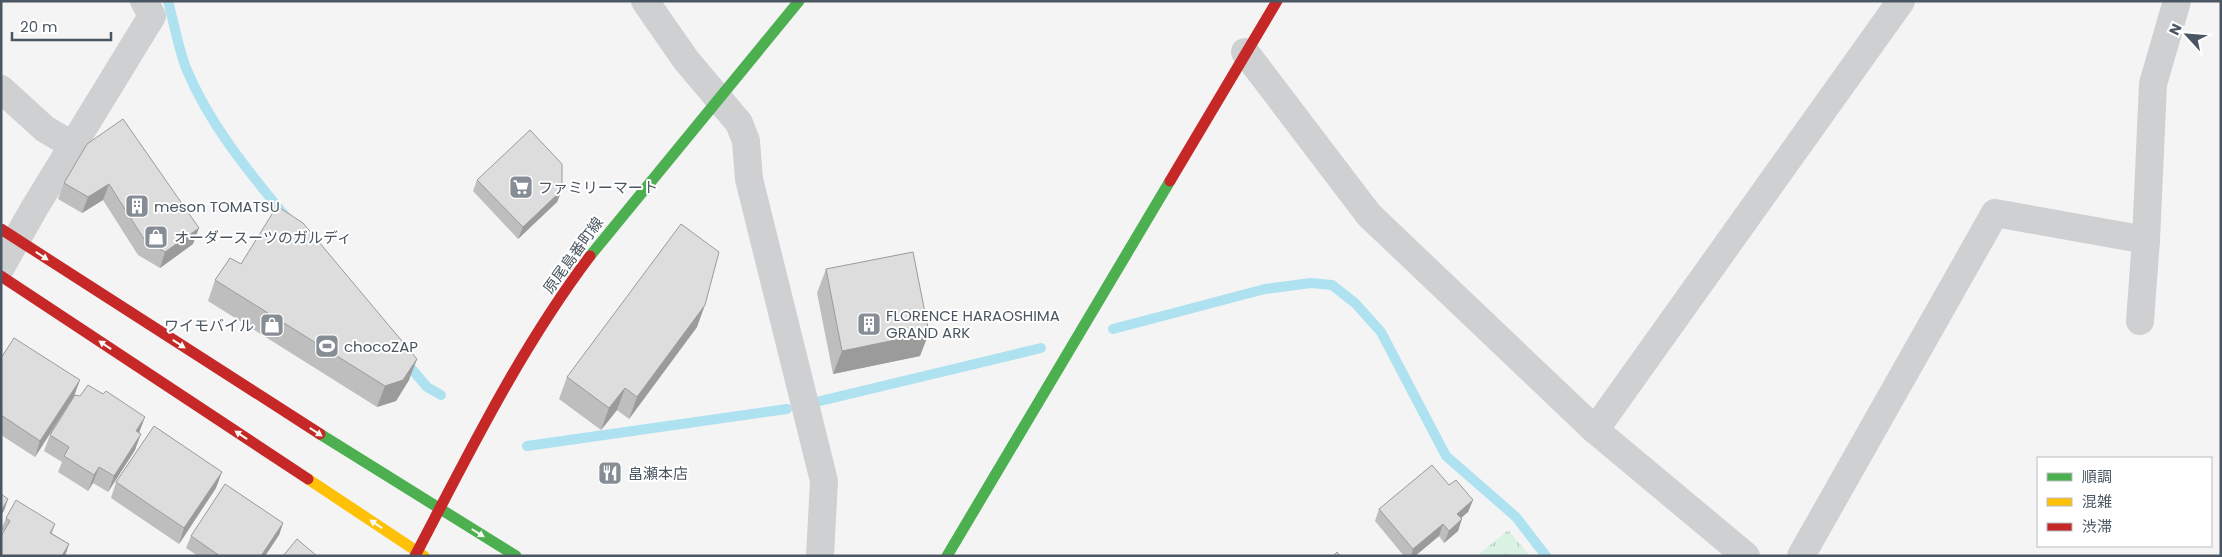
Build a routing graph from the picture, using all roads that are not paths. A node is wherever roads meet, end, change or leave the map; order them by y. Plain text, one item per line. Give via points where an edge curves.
1 (144, 1) edge
2 (645, 1) edge
3 (799, 1) edge
4 (1277, 1) edge
5 (1901, 1) edge
6 (2177, 1) edge
7 (1245, 52) junction
8 (1, 89) edge
9 (718, 97) junction
10 (74, 146) junction
11 (9, 235) edge
12 (2146, 240) junction
13 (1, 267) edge
14 (1, 276) edge
15 (2140, 321) dead end
16 (1595, 430) junction
17 (440, 510) junction
18 (419, 554) edge
19 (516, 556) edge
20 (820, 556) edge
21 (947, 556) edge
22 (1746, 556) edge
23 (1801, 556) edge

1 - 10 street via 152,16
2 - 9 street via 686,60
3 - 9 street, 原尾島番町線
4 - 7 street
5 - 16 street
6 - 12 street via 2153,84
7 - 16 street via 1368,215
7 - 21 street
8 - 10 street via 45,129
9 - 17 street, 原尾島番町線 via 613,225 565,291 524,353
9 - 20 street via 739,123 746,141 749,179 824,481
10 - 11 street
11 - 13 street
11 -> 17 street
12 - 15 street
12 - 23 street via 1995,213
18 -> 14 street
16 - 22 street
17 - 18 street, 原尾島番町線
17 -> 19 street

